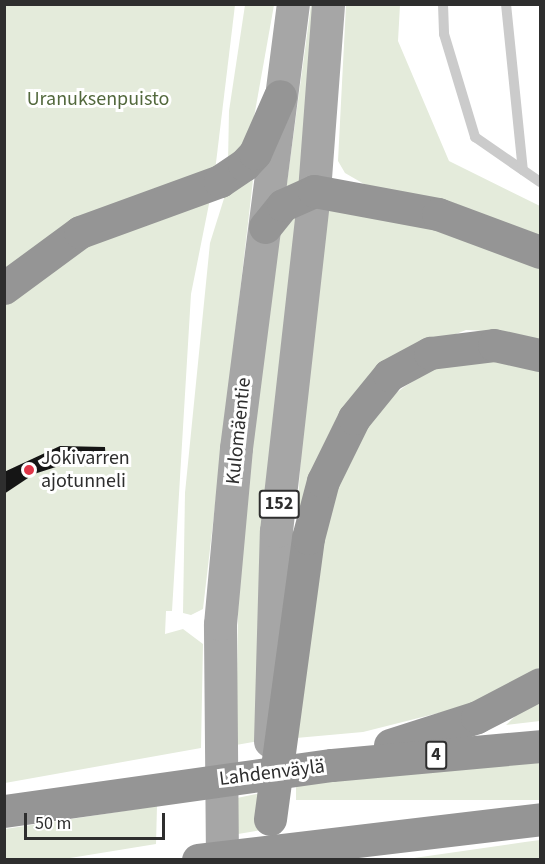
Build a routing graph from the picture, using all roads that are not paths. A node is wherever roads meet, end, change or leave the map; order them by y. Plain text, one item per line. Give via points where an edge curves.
1 (293, 4) edge
2 (327, 4) edge
3 (443, 4) edge
4 (506, 4) edge
5 (280, 96) junction
6 (523, 170) junction
7 (540, 182) edge
8 (314, 191) junction
9 (265, 227) junction
10 (540, 252) edge
11 (4, 288) edge
12 (540, 355) edge
13 (540, 684) edge
14 (540, 746) edge
15 (333, 765) junction
16 (4, 812) edge
17 (270, 819) junction
18 (540, 819) edge
19 (198, 860) edge
20 (222, 860) edge
21 (273, 860) edge

1 - 5 main road, Kulomäentie / 152
2 - 8 main road, 152
3 - 6 lane via 444,34 475,137
4 - 6 lane
5 - 9 main road, Kulomäentie / 152
5 - 11 highway via 255,153 244,165 220,181 80,232
6 - 7 lane
8 - 9 highway via 283,205
8 - 10 highway via 438,214
8 - 17 main road, 152 via 276,531
9 - 20 main road, Kulomäentie / 152 via 220,624
12 - 17 highway via 494,345 430,353 389,375 354,418 323,481 308,538
13 - 15 highway via 477,717
14 - 15 highway, Lahdenväylä / 4
15 - 16 highway, Lahdenväylä / 4
17 - 21 main road, 152
18 - 19 highway

